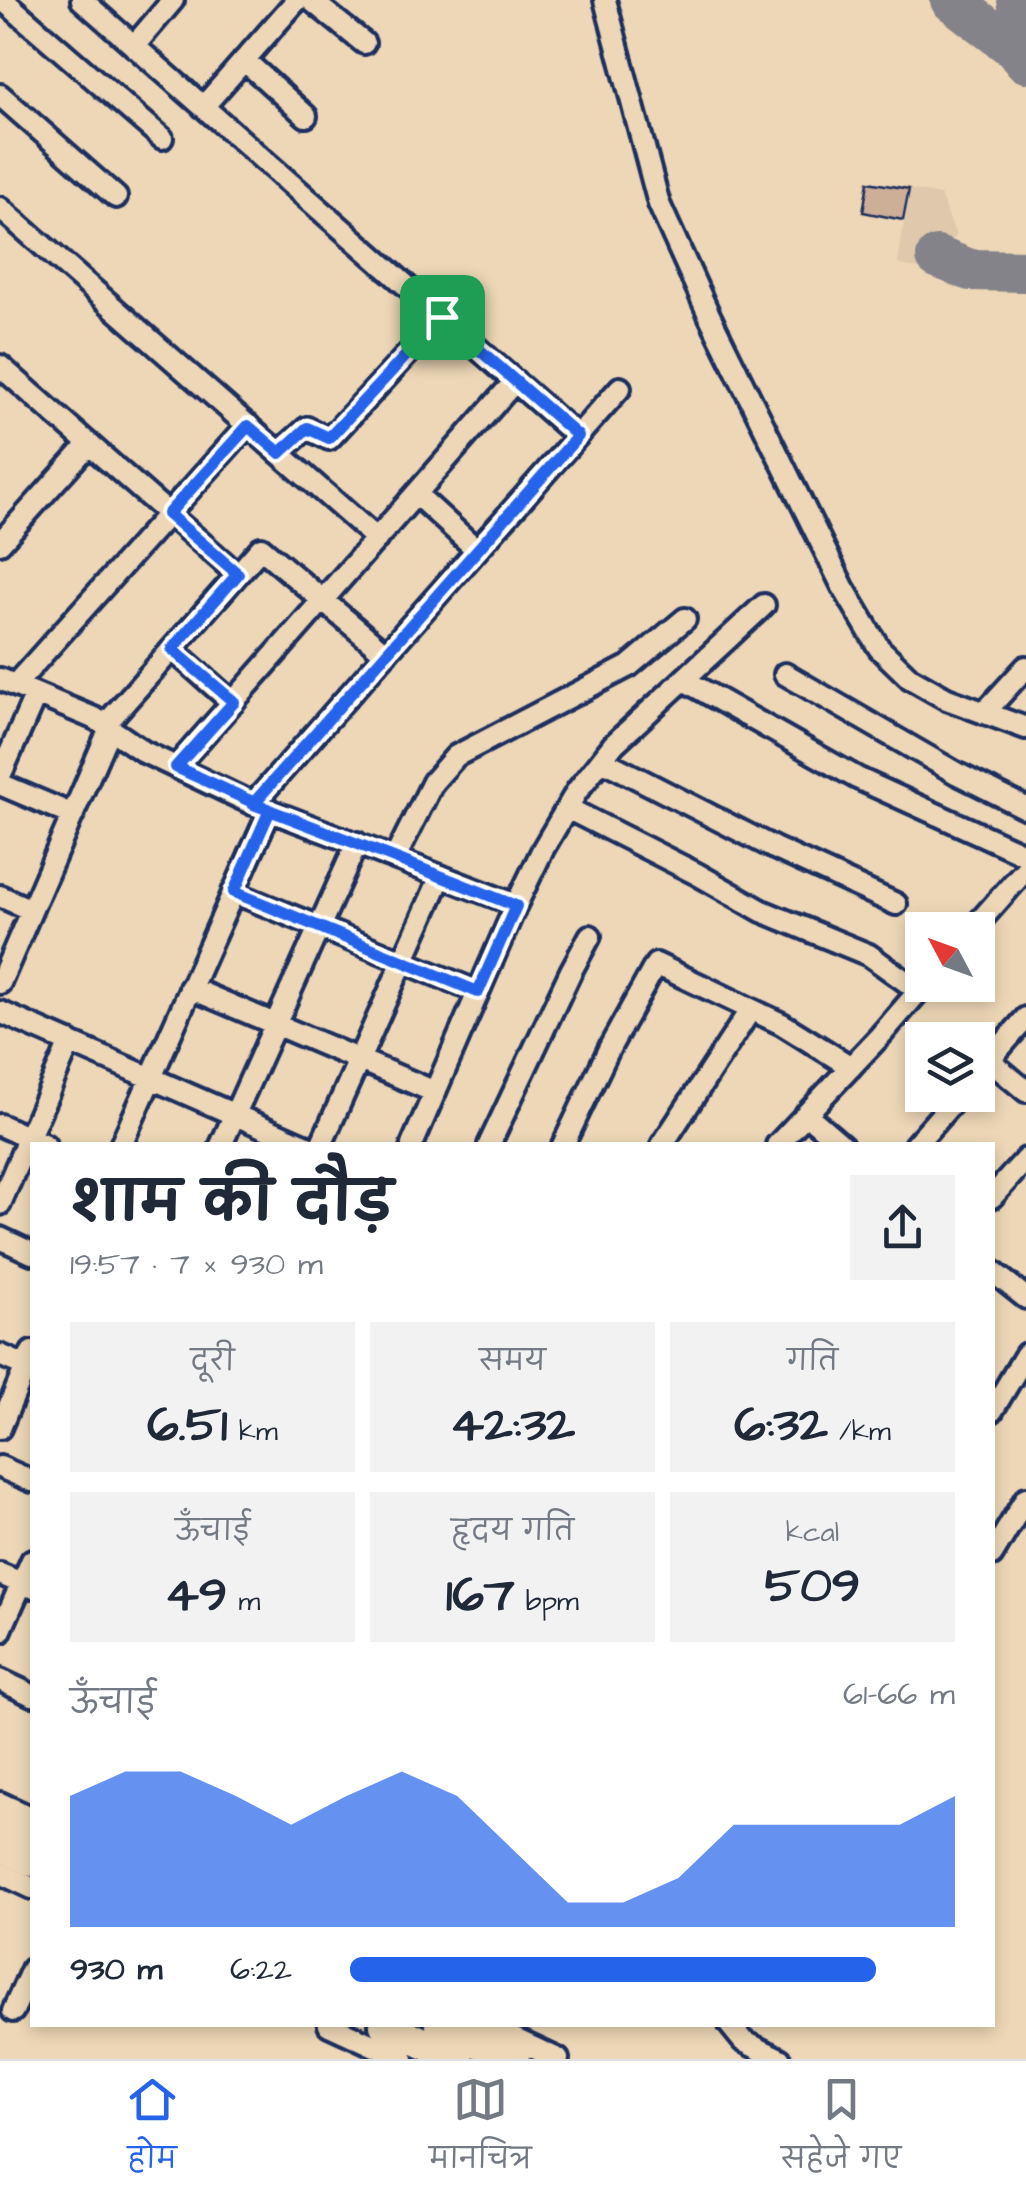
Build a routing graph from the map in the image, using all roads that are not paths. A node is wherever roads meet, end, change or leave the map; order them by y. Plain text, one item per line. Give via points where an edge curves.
1 (2, 0) edge
2 (173, 0) edge
3 (297, 0) edge
4 (311, 0) edge
5 (605, 0) edge
6 (94, 4) edge
7 (364, 44) dead end
8 (134, 46) junction
9 (244, 60) junction
10 (0, 96) edge
11 (203, 107) junction
12 (306, 116) dead end
13 (162, 138) dead end
14 (116, 198) dead end
15 (0, 208) edge
16 (442, 317) junction
17 (0, 366) edge
18 (515, 382) junction
19 (620, 388) dead end
20 (248, 426) junction
21 (578, 436) junction
22 (89, 444) junction
23 (280, 453) junction
24 (416, 494) junction
25 (168, 514) junction
26 (377, 539) junction
27 (0, 543) edge
28 (477, 550) junction
29 (238, 574) junction
30 (323, 600) junction
31 (764, 605) dead end
32 (685, 619) dead end
33 (172, 649) junction
34 (386, 654) junction
35 (1026, 667) edge
36 (784, 674) dead end
37 (684, 680) junction
38 (8, 682) edge
39 (36, 694) junction
40 (234, 702) junction
41 (984, 712) junction
42 (107, 727) junction
43 (1026, 728) edge
44 (602, 760) junction
45 (176, 767) junction
46 (0, 776) edge
47 (0, 784) edge
48 (262, 807) junction
49 (567, 808) junction
50 (1026, 808) edge
51 (72, 814) junction
52 (357, 843) junction
53 (1026, 855) edge
54 (396, 858) junction
55 (1026, 869) edge
56 (442, 876) junction
57 (234, 892) junction
58 (0, 896) edge
59 (896, 904) dead end
60 (516, 906) junction
61 (31, 910) junction
62 (988, 912) edge
63 (319, 927) junction
64 (590, 936) dead end
65 (403, 962) junction
66 (905, 977) edge
67 (0, 983) edge
68 (190, 988) junction
69 (478, 992) junction
70 (909, 1002) edge
71 (751, 1009) junction
72 (0, 1012) edge
73 (1026, 1018) edge
74 (275, 1024) junction
75 (70, 1042) junction
76 (995, 1053) edge
77 (359, 1060) junction
78 (851, 1067) junction
79 (995, 1073) edge
80 (150, 1077) junction
81 (1026, 1090) edge
82 (435, 1092) junction
83 (944, 1112) edge
84 (234, 1114) junction
85 (806, 1114) junction
86 (0, 1125) edge
87 (37, 1141) edge
88 (122, 1142) edge
89 (221, 1142) edge
90 (297, 1142) edge
91 (322, 1142) edge
92 (413, 1142) edge
93 (489, 1142) edge
94 (565, 1142) edge
95 (664, 1142) edge
96 (780, 1142) edge
97 (839, 1142) edge
98 (918, 1142) edge
99 (30, 1153) edge
100 (1026, 1159) edge
101 (995, 1194) edge
102 (0, 1204) edge
103 (0, 1238) edge
104 (30, 1251) edge
105 (995, 1273) edge
106 (1022, 1289) edge
107 (1026, 1354) edge
108 (0, 1355) edge
109 (30, 1362) edge
110 (30, 1364) edge
111 (995, 1406) edge
112 (0, 1428) edge
113 (0, 1467) edge
114 (30, 1480) edge
115 (1026, 1498) edge
116 (995, 1550) edge
117 (0, 1574) edge
118 (27, 1586) edge
119 (0, 1632) edge
120 (0, 1680) edge
121 (30, 1695) edge
122 (0, 1803) edge
123 (30, 1817) edge
124 (0, 1820) edge
125 (30, 1835) edge
126 (0, 1846) edge
127 (30, 1860) edge
128 (0, 1873) edge
129 (30, 1887) edge
130 (30, 1973) edge
131 (13, 2011) dead end
132 (334, 2027) edge
133 (389, 2027) edge
134 (445, 2027) edge
135 (488, 2027) edge
136 (732, 2027) edge
137 (403, 2059) edge
138 (458, 2059) edge
139 (514, 2059) edge
140 (558, 2059) edge
141 (780, 2059) edge

1 - 13 street
2 - 8 street
3 - 9 street
4 - 7 street
5 - 41 street via 660,204 843,587 879,648 910,678
6 - 8 street
8 - 11 street
9 - 11 street
9 - 12 street
10 - 14 street
11 - 16 street
15 - 20 street
16 - 18 street
16 - 23 street via 329,438 307,428
17 - 22 street
18 - 21 street
18 - 24 street
19 - 21 street
20 - 23 street
20 - 25 street
21 - 28 street
22 - 25 street
22 - 27 street
23 - 26 street
24 - 26 street
24 - 28 street
25 - 29 street
25 - 38 street
26 - 30 street
28 - 34 street
29 - 30 street via 261,548
29 - 33 street
30 - 34 street
30 - 40 street
31 - 37 street
32 - 54 street via 629,666 456,756 434,782
33 - 40 street
33 - 42 street
34 - 48 street
35 - 41 street
36 - 50 street
37 - 44 street
37 - 53 street via 857,778
38 - 39 street
39 - 42 street
39 - 46 street
40 - 45 street
41 - 43 street
42 - 45 street
42 - 51 street
44 - 49 street
44 - 59 street
45 - 48 street
47 - 51 street
48 - 52 street
48 - 57 street
49 - 60 street
49 - 66 street
51 - 61 street
52 - 54 street
52 - 63 street
54 - 56 street
55 - 62 street
56 - 60 street
56 - 65 street
57 - 63 street
57 - 68 street
58 - 61 street
60 - 69 street
61 - 67 street
63 - 65 street
63 - 74 street
64 - 93 street
65 - 69 street
65 - 77 street
68 - 74 street
68 - 80 street
69 - 82 street
70 - 78 street
71 - 78 street
71 - 94 street via 656,964
71 - 95 street
72 - 75 street
73 - 76 street
74 - 77 street
74 - 84 street
75 - 80 street
75 - 87 street
77 - 82 street
77 - 91 street
78 - 85 street
79 - 81 street
80 - 84 street
80 - 88 street
82 - 92 street
83 - 98 street
84 - 89 street
84 - 90 street
85 - 96 street
85 - 97 street
86 - 87 street
99 - 102 street
100 - 101 street
103 - 104 street
105 - 106 street
107 - 111 street
108 - 109 street
110 - 112 street
113 - 114 street
115 - 116 street
117 - 118 street
118 - 119 street
120 - 121 street
122 - 123 street
124 - 125 highway
126 - 127 highway
128 - 129 street
130 - 131 street
132 - 137 street
133 - 138 highway
134 - 139 highway
135 - 140 street
136 - 141 street via 743,2041

